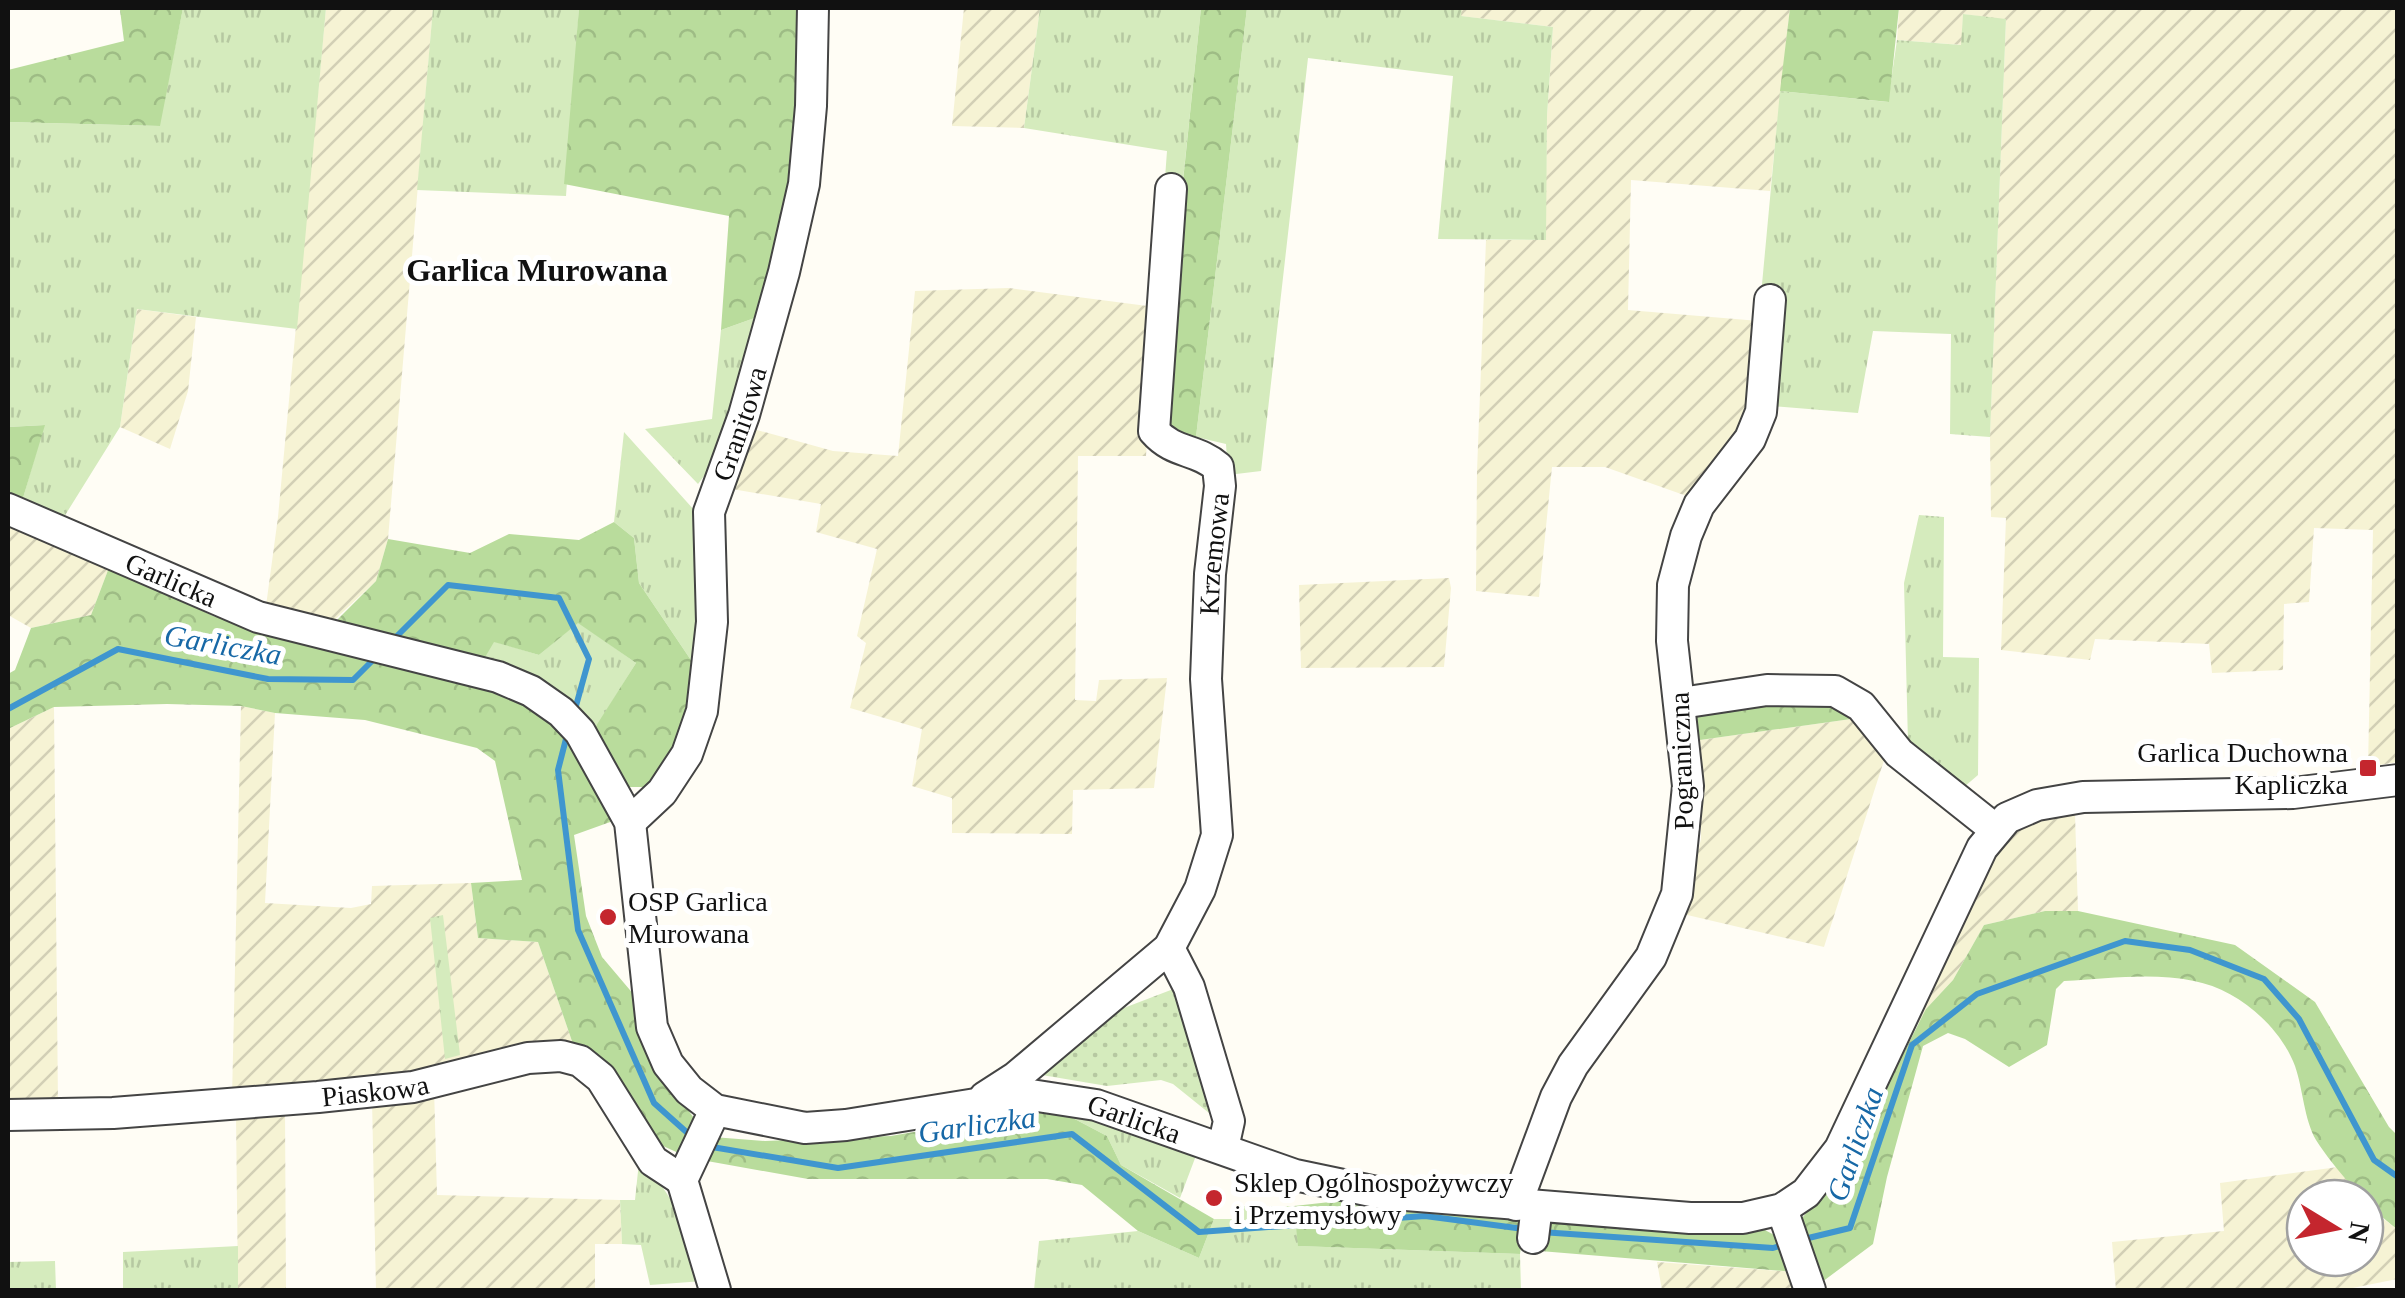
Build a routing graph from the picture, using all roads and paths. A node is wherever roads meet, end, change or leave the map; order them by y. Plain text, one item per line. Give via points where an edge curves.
1 (813, 8) edge
2 (1170, 189) dead end
3 (1770, 300) dead end
4 (8, 510) edge
5 (1681, 702) junction
6 (2398, 780) edge
7 (630, 822) junction
8 (1996, 830) junction
9 (1169, 948) junction
10 (975, 1104) junction
11 (8, 1115) edge
12 (709, 1120) junction
13 (1223, 1148) junction
14 (685, 1172) junction
15 (1530, 1216) junction
16 (1790, 1231) junction
17 (715, 1290) edge
18 (1810, 1290) edge

1 - 7 street, Granitowa via 804,184 744,415 709,512 712,622 702,711 679,767
2 - 9 street, Krzemowa via 1154,432 1167,446 1206,456 1218,467 1220,486 1206,679 1217,835 1200,888
3 - 5 street, Pograniczna via 1760,412 1736,461 1699,505 1676,567 1672,641
4 - 7 street, Garlicka via 258,617 498,677 530,691 571,722
5 - 8 street via 1767,690 1834,691 1861,706 1899,753
5 - 15 street, Pograniczna via 1688,786 1677,894 1652,957 1572,1065 1556,1098
6 - 8 street via 2293,793 2083,797 2037,805
7 - 12 street via 652,1027 668,1064
8 - 16 street via 1840,1149 1806,1193
9 - 10 street, Krzemowa
9 - 13 street via 1190,987 1229,1120
10 - 12 street, Garlicka via 805,1128
10 - 13 street, Garlicka via 1031,1095 1064,1098
11 - 14 street, Piaskowa via 318,1098 413,1087 561,1056 601,1078 652,1161
12 - 14 street
13 - 15 street, Garlicka via 1339,1186
14 - 17 street
15 - 16 street, Garlicka via 1743,1218
16 - 18 street

